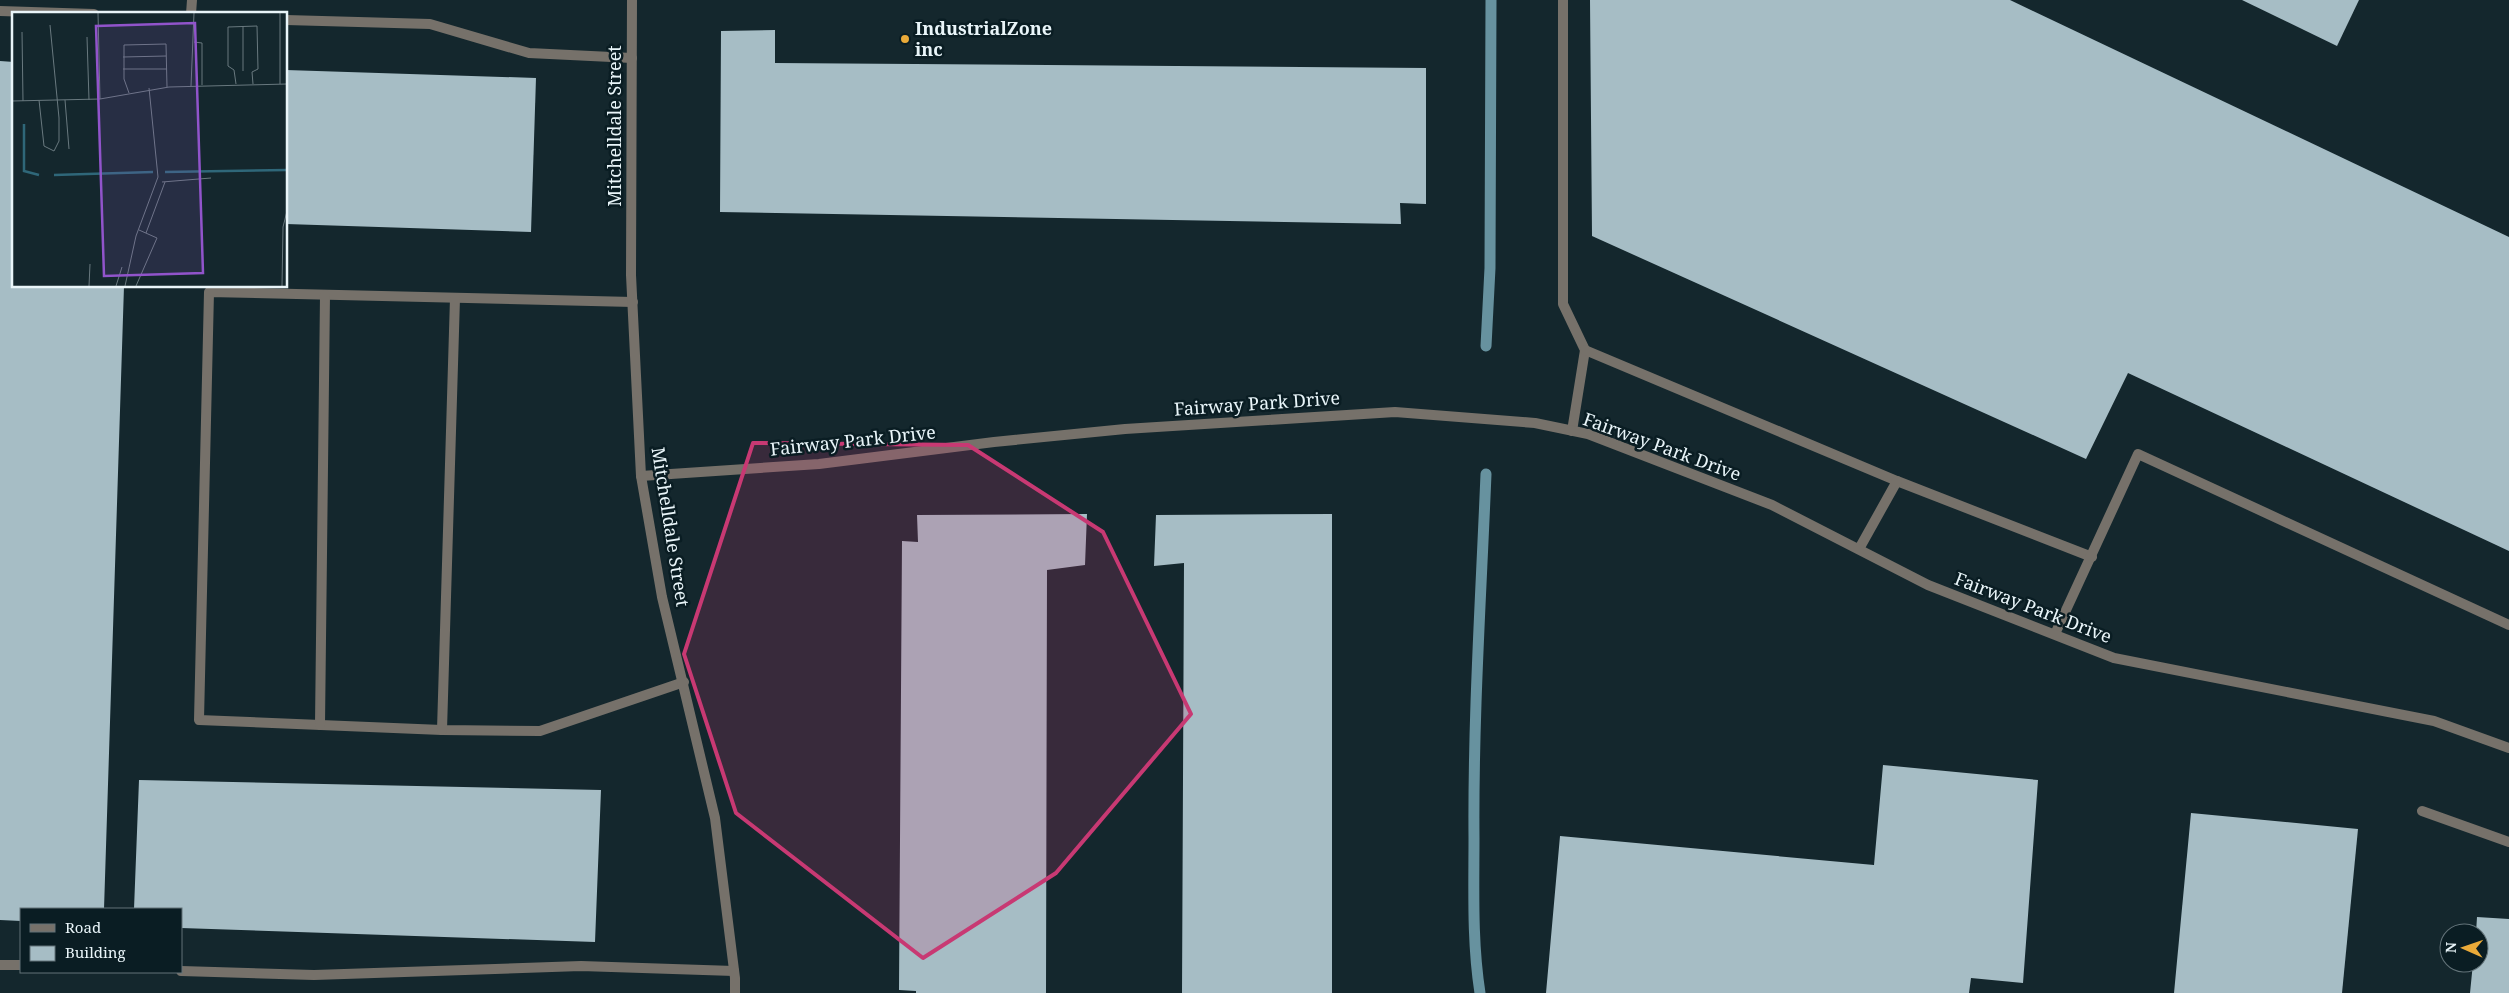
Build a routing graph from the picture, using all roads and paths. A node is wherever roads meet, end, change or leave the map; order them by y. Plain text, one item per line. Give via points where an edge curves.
1 (632, 0) edge
2 (1563, 0) edge
3 (0, 11) edge
4 (31, 12) edge
5 (288, 20) edge
6 (632, 58) junction
7 (325, 295) junction
8 (455, 298) junction
9 (633, 302) junction
10 (1585, 350) junction
11 (1572, 431) junction
12 (642, 476) junction
13 (1897, 481) junction
14 (1859, 549) junction
15 (2092, 557) junction
16 (2509, 624) edge
17 (2055, 634) junction
18 (684, 682) junction
19 (320, 725) junction
20 (442, 730) junction
21 (2509, 748) edge
22 (2422, 811) dead end
23 (2509, 842) edge
24 (0, 964) edge
25 (20, 965) edge
26 (182, 971) edge
27 (734, 971) junction
28 (735, 993) edge

1 - 6 street, Mitchelldale Street
2 - 10 street via 1563,304
3 - 4 street
5 - 6 street via 430,24 528,53
6 - 9 street, Mitchelldale Street
7 - 8 street
7 - 19 street
7 - 19 street via 209,292 199,720
8 - 9 street
8 - 20 street
9 - 12 street, Mitchelldale Street
10 - 11 street
10 - 13 street
11 - 12 street, Fairway Park Drive via 1535,423 1395,412 1125,429 819,464
11 - 14 street, Fairway Park Drive via 1588,434 1772,505
12 - 18 street, Mitchelldale Street via 662,597
13 - 14 street
13 - 15 street
14 - 17 street, Fairway Park Drive via 1928,585
15 - 16 street via 2138,454
15 - 17 street
17 - 21 street, Fairway Park Drive via 2114,658 2434,720
18 - 20 street via 540,731
18 - 27 street, Mitchelldale Street via 715,818
19 - 20 street
22 - 23 street
24 - 25 street
26 - 27 street via 314,975 581,966
27 - 28 street, Mitchelldale Street

